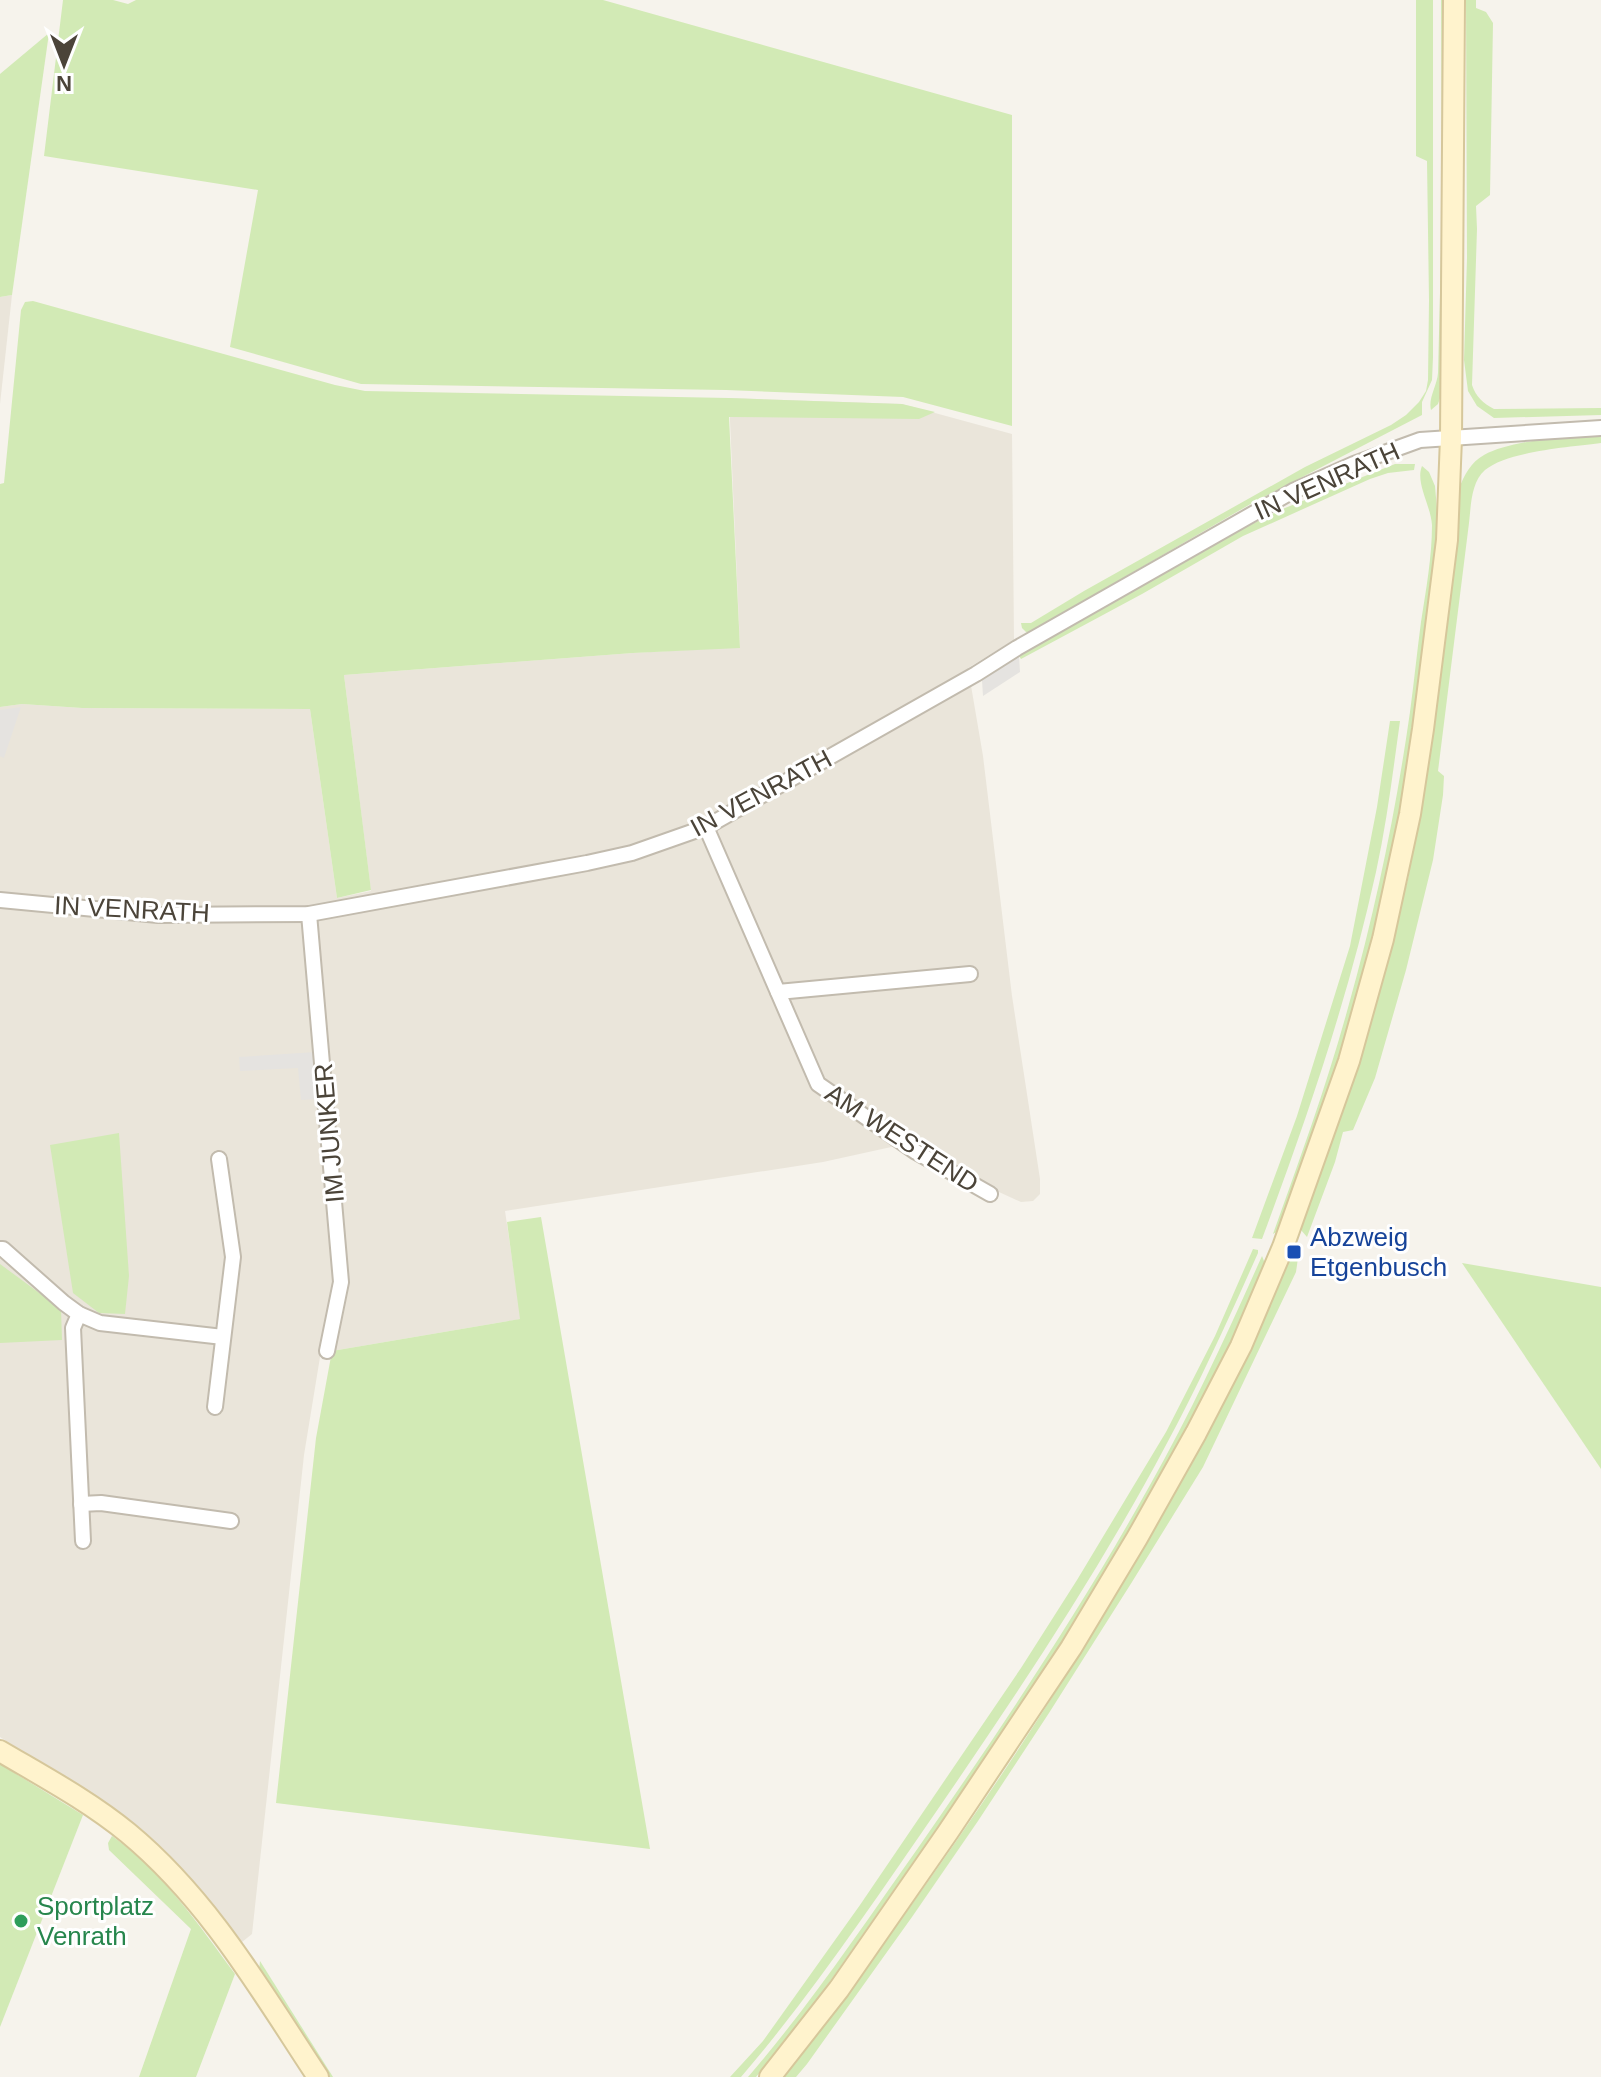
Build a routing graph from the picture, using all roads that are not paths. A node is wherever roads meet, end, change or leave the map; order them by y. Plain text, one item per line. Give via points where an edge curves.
1 (1454, 0) edge
2 (1601, 428) edge
3 (1451, 438) junction
4 (706, 827) junction
5 (0, 900) edge
6 (309, 914) junction
7 (970, 974) dead end
8 (778, 992) junction
9 (219, 1159) dead end
10 (990, 1194) dead end
11 (0, 1249) edge
12 (79, 1314) junction
13 (223, 1337) junction
14 (327, 1351) dead end
15 (215, 1407) dead end
16 (81, 1504) junction
17 (231, 1521) dead end
18 (83, 1541) dead end
19 (0, 1751) edge
20 (318, 2077) edge
21 (770, 2077) edge

1 - 3 street
2 - 3 street, IN VENRATH
3 - 4 street, IN VENRATH via 1420,440 1293,491
3 - 21 street via 1447,540 1410,814 1349,1061 1283,1247 1196,1433 1071,1648 839,1989
4 - 6 street, IN VENRATH via 587,863
4 - 8 street, AM WESTEND
5 - 6 street, IN VENRATH via 158,915
6 - 14 street, IM JUNKER via 341,1282
7 - 8 street
8 - 10 street, AM WESTEND via 818,1084 916,1152
9 - 13 street via 233,1257
11 - 12 street
12 - 13 street via 100,1323
12 - 16 street via 73,1328
13 - 15 street
16 - 17 street
16 - 18 street
19 - 20 street via 81,1798 165,1866 218,1927

